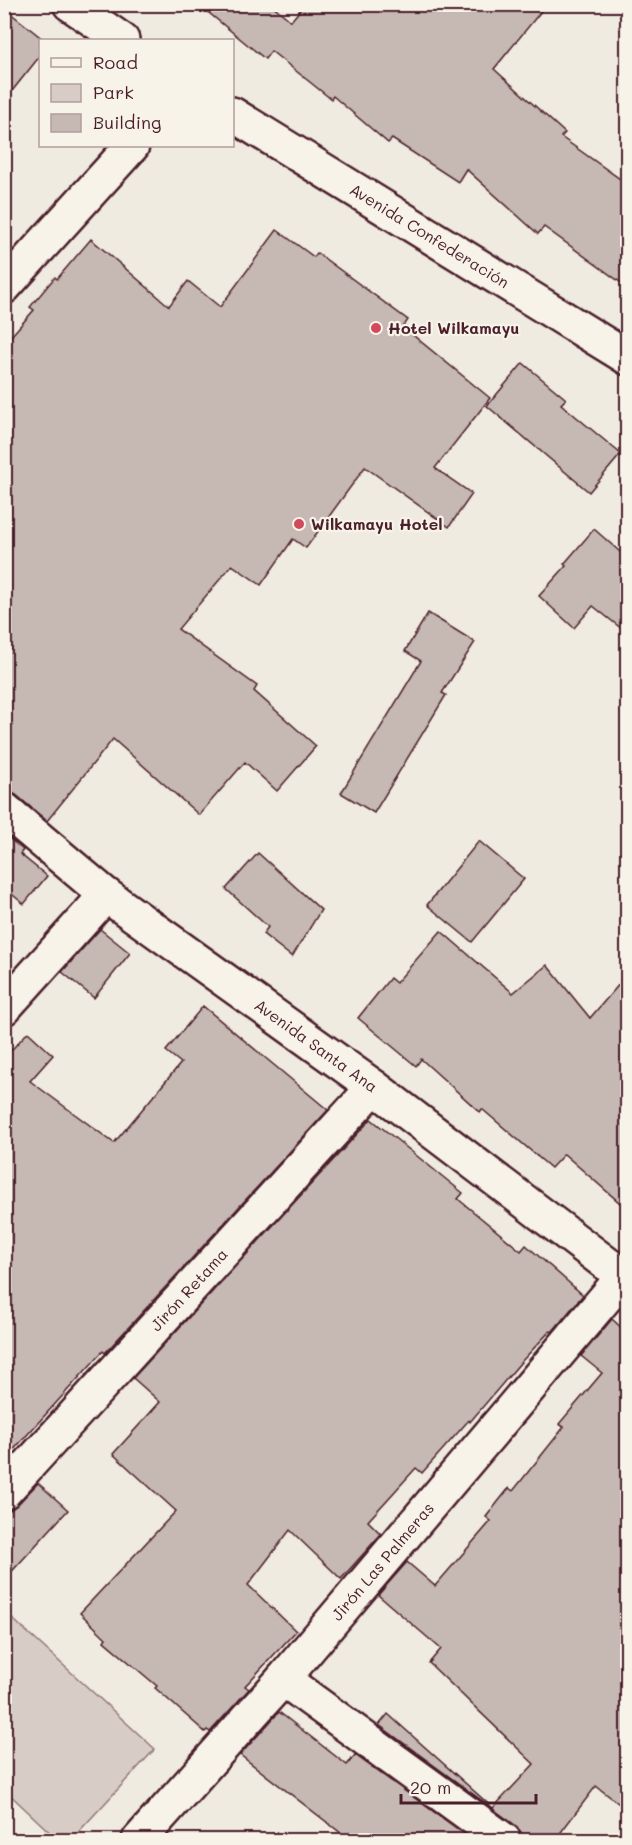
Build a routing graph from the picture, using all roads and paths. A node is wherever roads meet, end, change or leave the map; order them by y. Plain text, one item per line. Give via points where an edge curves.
1 (70, 4) edge
2 (121, 39) edge
3 (234, 115) edge
4 (131, 147) edge
5 (4, 287) edge
6 (627, 358) edge
7 (4, 809) edge
8 (106, 895) junction
9 (4, 1008) edge
10 (374, 1087) junction
11 (625, 1279) edge
12 (4, 1492) edge
13 (283, 1679) junction
14 (139, 1840) edge
15 (504, 1840) edge

1 - 2 street
3 - 6 street, Avenida Confederación
4 - 5 street
7 - 8 street, Avenida Santa Ana
8 - 9 street
8 - 10 street, Avenida Santa Ana
10 - 11 street, Avenida Santa Ana
10 - 12 street, Jirón Retama
11 - 13 street, Jirón Las Palmeras
13 - 14 street, Jirón Las Palmeras
13 - 15 street

